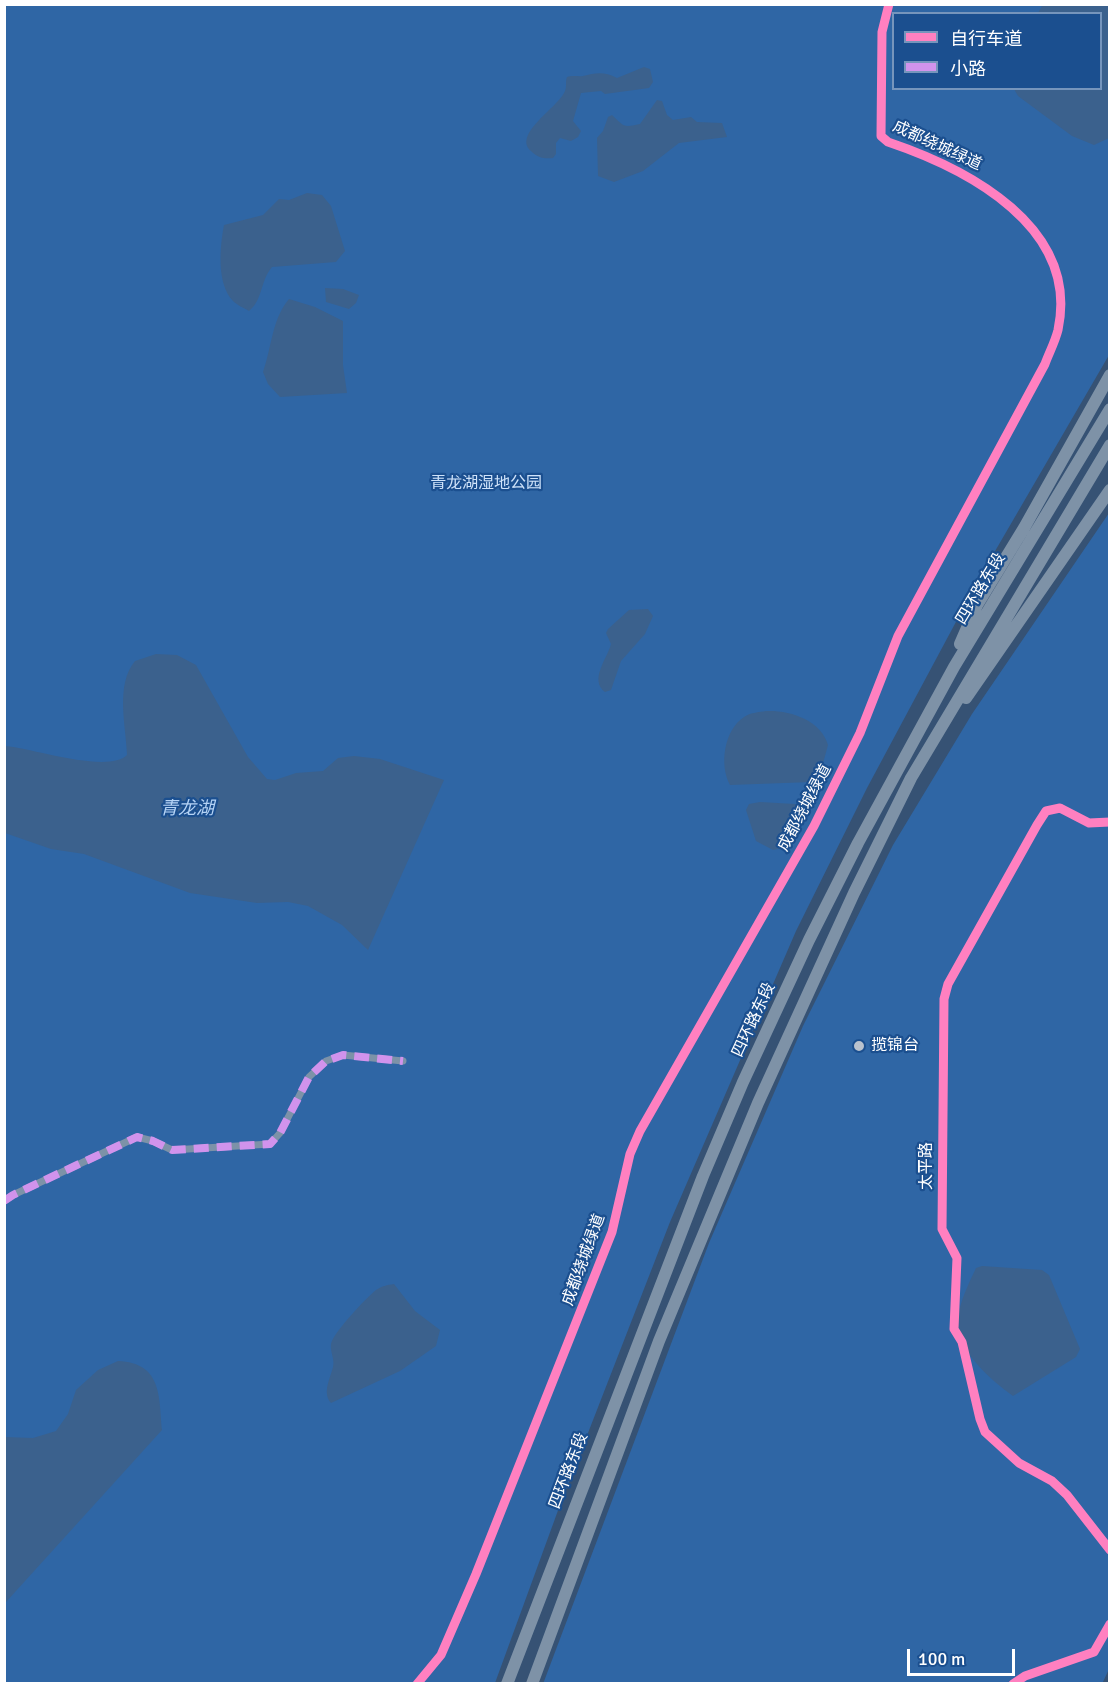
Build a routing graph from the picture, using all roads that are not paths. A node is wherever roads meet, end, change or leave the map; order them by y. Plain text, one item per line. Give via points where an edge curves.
1 (1110, 375) edge
2 (1110, 409) edge
3 (1110, 445) edge
4 (1110, 486) edge
5 (1110, 490) edge
6 (1096, 510) junction
7 (930, 711) junction
8 (911, 778) junction
9 (1110, 822) edge
10 (403, 1061) dead end
11 (4, 1201) edge
12 (1110, 1550) edge
13 (1110, 1624) edge
14 (507, 1683) edge
15 (532, 1683) edge
16 (1012, 1683) edge

1 - 7 highway via 977,605
2 - 7 highway, 四环路东段
3 - 8 highway
4 - 6 highway
5 - 6 highway
6 - 8 highway
7 - 14 highway, 四环路东段 via 858,843 743,1082
8 - 15 highway via 883,829 745,1135 659,1341
9 - 12 street, 太平路 via 1089,823 1060,808 1046,811 1036,825 948,984 944,999 942,1099 942,1229 957,1258 954,1329 962,1342 980,1419 985,1432 1019,1464 1052,1481 1067,1495
10 - 11 street via 343,1055 326,1061 309,1077 280,1133 270,1144 172,1150 137,1137
13 - 16 street via 1094,1652

